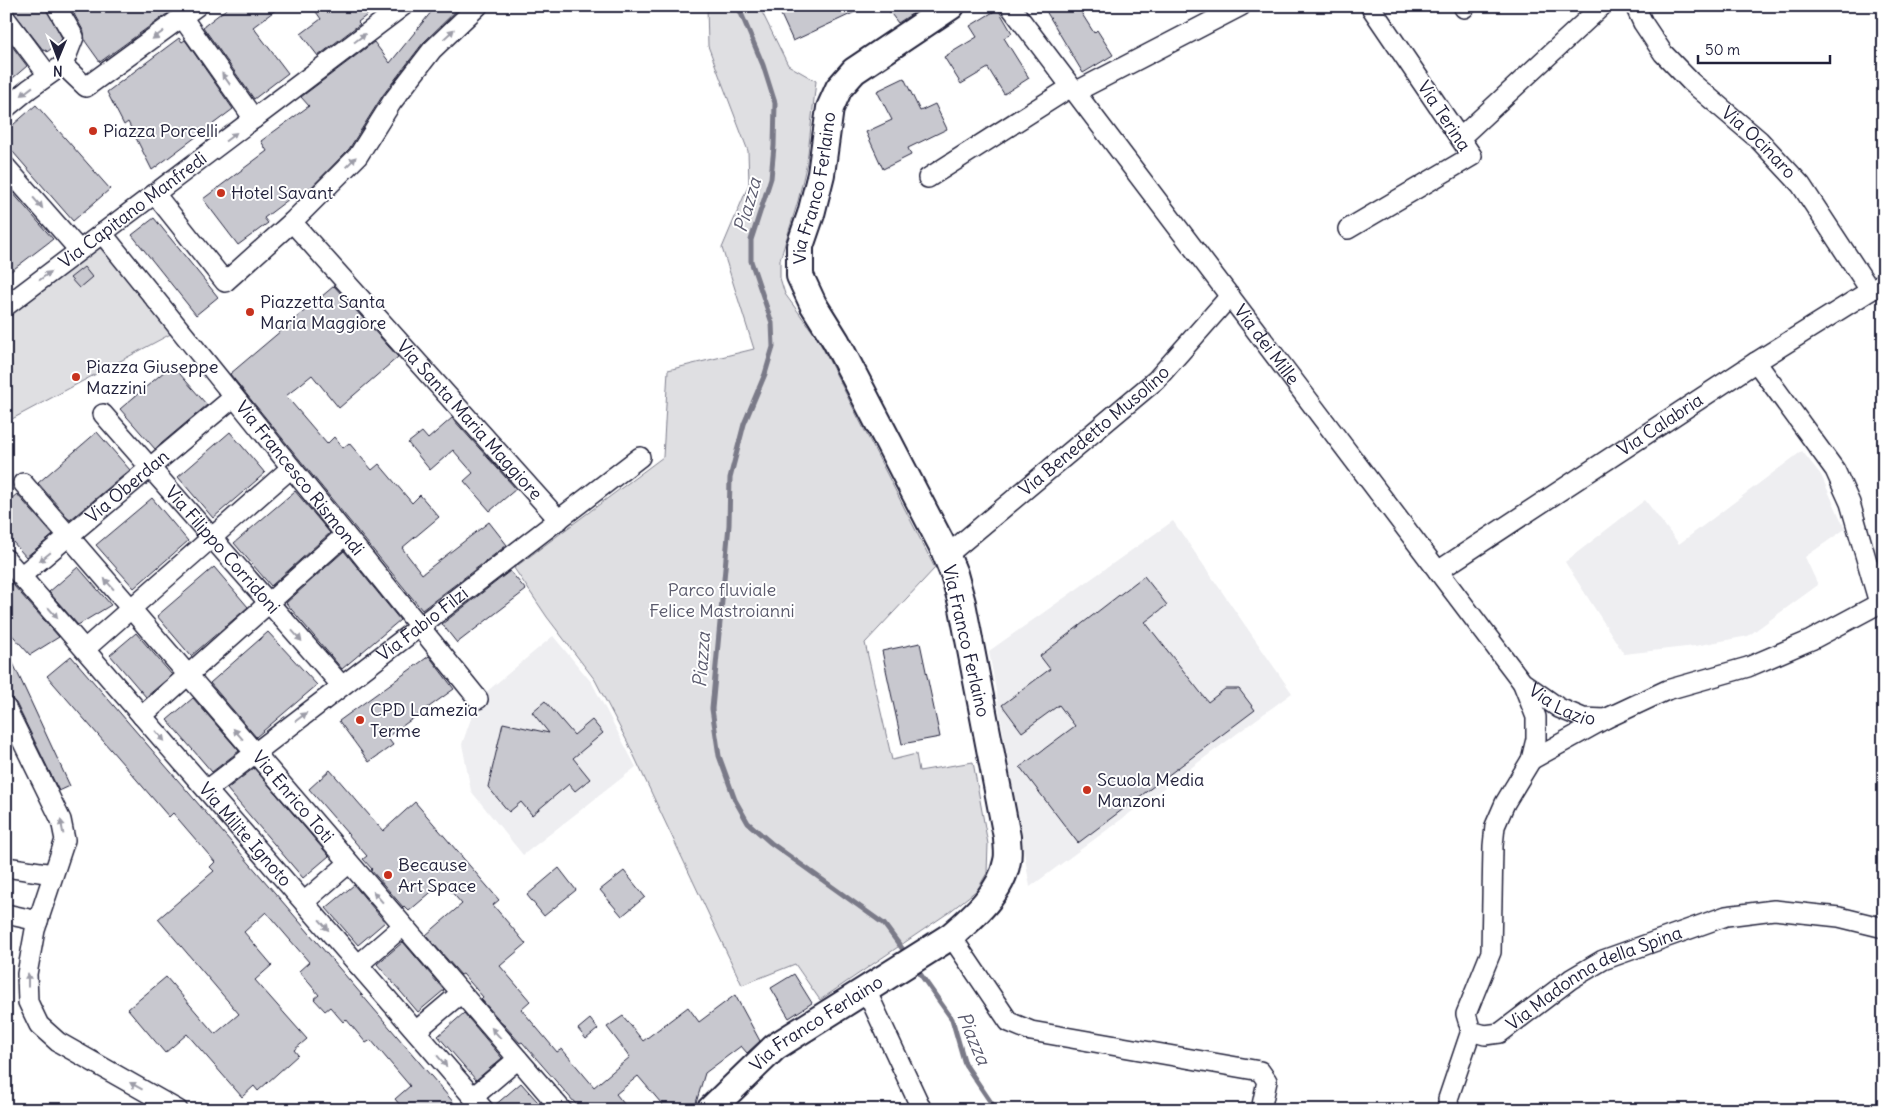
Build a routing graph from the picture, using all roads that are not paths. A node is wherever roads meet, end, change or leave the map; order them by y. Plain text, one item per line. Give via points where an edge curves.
1 (56, 6) edge
2 (402, 6) edge
3 (478, 6) edge
4 (951, 6) edge
5 (1010, 6) edge
6 (1241, 6) edge
7 (1370, 6) edge
8 (1602, 6) edge
9 (1634, 6) edge
10 (190, 12) edge
11 (1212, 13) edge
12 (6, 19) edge
13 (55, 70) junction
14 (1073, 89) junction
15 (6, 108) edge
16 (254, 119) junction
17 (1460, 138) junction
18 (6, 167) edge
19 (928, 178) dead end
20 (155, 194) junction
21 (292, 222) junction
22 (1348, 229) dead end
23 (102, 233) junction
24 (79, 250) junction
25 (1877, 286) edge
26 (1230, 296) junction
27 (7, 305) edge
28 (1756, 362) junction
29 (234, 397) junction
30 (103, 414) dead end
31 (640, 457) dead end
32 (150, 468) junction
33 (291, 468) junction
34 (23, 483) dead end
35 (559, 520) junction
36 (345, 535) junction
37 (69, 538) junction
38 (211, 538) junction
39 (946, 556) junction
40 (6, 559) edge
41 (1438, 571) junction
42 (21, 576) junction
43 (1882, 602) edge
44 (268, 603) junction
45 (130, 609) junction
46 (420, 627) junction
47 (85, 649) junction
48 (188, 676) junction
49 (1522, 682) junction
50 (342, 686) junction
51 (478, 699) dead end
52 (6, 708) edge
53 (142, 716) junction
54 (1605, 719) junction
55 (254, 753) junction
56 (1531, 760) junction
57 (207, 790) junction
58 (349, 863) junction
59 (6, 867) edge
60 (52, 874) junction
61 (304, 902) junction
62 (6, 914) edge
63 (38, 921) junction
64 (404, 926) junction
65 (1884, 928) edge
66 (941, 942) junction
67 (358, 964) junction
68 (876, 984) junction
69 (461, 993) junction
70 (416, 1031) junction
71 (1471, 1031) junction
72 (518, 1059) junction
73 (479, 1103) edge
74 (178, 1110) edge
75 (562, 1110) edge
76 (710, 1110) edge
77 (922, 1110) edge
78 (1261, 1110) edge
79 (1449, 1110) edge

1 - 13 street via 74,38
16 -> 2 street, Via Capitano Manfredi
21 -> 3 street via 358,156 392,102 432,50
4 - 39 main road, Via Franco Ferlaino via 854,71 839,88 830,108 821,174 800,246 800,276 813,304 836,341
5 - 14 street, Via dei Mille
6 - 11 street
7 - 17 street, Via Terina
8 - 17 street
9 - 25 street, Via Ocinaro via 1663,53 1691,82 1759,140 1801,185
10 -> 13 street via 86,87
16 -> 10 street
11 - 14 street
12 - 13 street
13 -> 15 street
14 - 19 street
14 - 26 street, Via dei Mille
20 -> 16 street, Via Capitano Manfredi
17 - 22 street, Via Terina via 1472,156
18 -> 24 street
20 - 21 street via 226,282
20 - 23 street, Via Capitano Manfredi
21 - 35 street, Via Santa Maria Maggiore
23 - 24 street, Via Capitano Manfredi
23 - 29 street, Via Francesco Rismondi
27 -> 24 street, Via Capitano Manfredi
25 - 28 street, Via Calabria
26 - 39 street, Via Benedetto Musolino via 1156,380
26 - 41 street, Via dei Mille
28 - 41 street, Via Calabria
28 - 43 street via 1836,470
29 - 32 street, Via Oberdan
29 - 33 street, Via Francesco Rismondi
30 - 32 street, Via Filippo Corridoni
31 - 35 street, Via Fabio Filzi
32 - 37 street, Via Oberdan
32 - 38 street, Via Filippo Corridoni
33 - 36 street, Via Francesco Rismondi
33 - 38 street
34 - 37 street, Via Enrico Toti
35 - 46 street, Via Fabio Filzi
36 - 44 street
36 - 46 street, Via Francesco Rismondi
37 -> 42 street, Via Oberdan
45 -> 37 street, Via Enrico Toti
38 - 44 street, Via Filippo Corridoni
38 - 45 street
39 - 66 main road, Via Franco Ferlaino via 962,603 1007,838 1008,861 999,884 983,905 968,922
40 - 42 street, Via Milite Ignoto
41 - 49 street, Via dei Mille
42 -> 47 street, Via Milite Ignoto
43 - 54 street via 1811,640 1748,667 1667,690
44 - 48 street
44 -> 50 street, Via Filippo Corridoni
45 - 47 street
45 - 48 street, Via Enrico Toti
46 - 50 street, Via Fabio Filzi
46 - 51 street, Via Francesco Rismondi
47 - 53 street, Via Milite Ignoto
48 - 53 street
55 -> 48 street, Via Enrico Toti
49 - 54 street, Via Lazio via 1559,708 1583,718
49 - 56 street via 1536,717 1536,739
55 -> 50 street, Via Fabio Filzi
60 -> 52 street via 65,840 61,820
53 -> 57 street, Via Milite Ignoto
54 - 56 street
55 - 57 street, Via Fabio Filzi
55 - 58 street, Via Enrico Toti
56 - 71 street via 1495,826 1491,952 1466,1014
57 - 61 street, Via Milite Ignoto
58 - 61 street
64 -> 58 street, Via Enrico Toti
59 - 60 street
60 - 63 street
61 -> 67 street, Via Milite Ignoto
62 - 63 street
74 -> 63 street via 58,1042 39,1025 28,1002 27,974
64 - 67 street
64 - 69 street, Via Enrico Toti
65 - 71 street, Via Madonna della Spina via 1839,917 1774,910 1726,916 1603,960 1571,979 1500,1033 1485,1036
66 - 68 main road, Via Franco Ferlaino
66 - 78 street via 1009,1022 1031,1031 1260,1071 1266,1081
67 - 70 street, Via Milite Ignoto
68 - 76 main road, Via Franco Ferlaino via 776,1047
68 - 77 street
69 - 70 street
72 -> 69 street, Via Enrico Toti
70 -> 73 street, Via Milite Ignoto
71 - 79 street via 1448,1099
72 - 73 street
72 - 75 street, Via Enrico Toti

